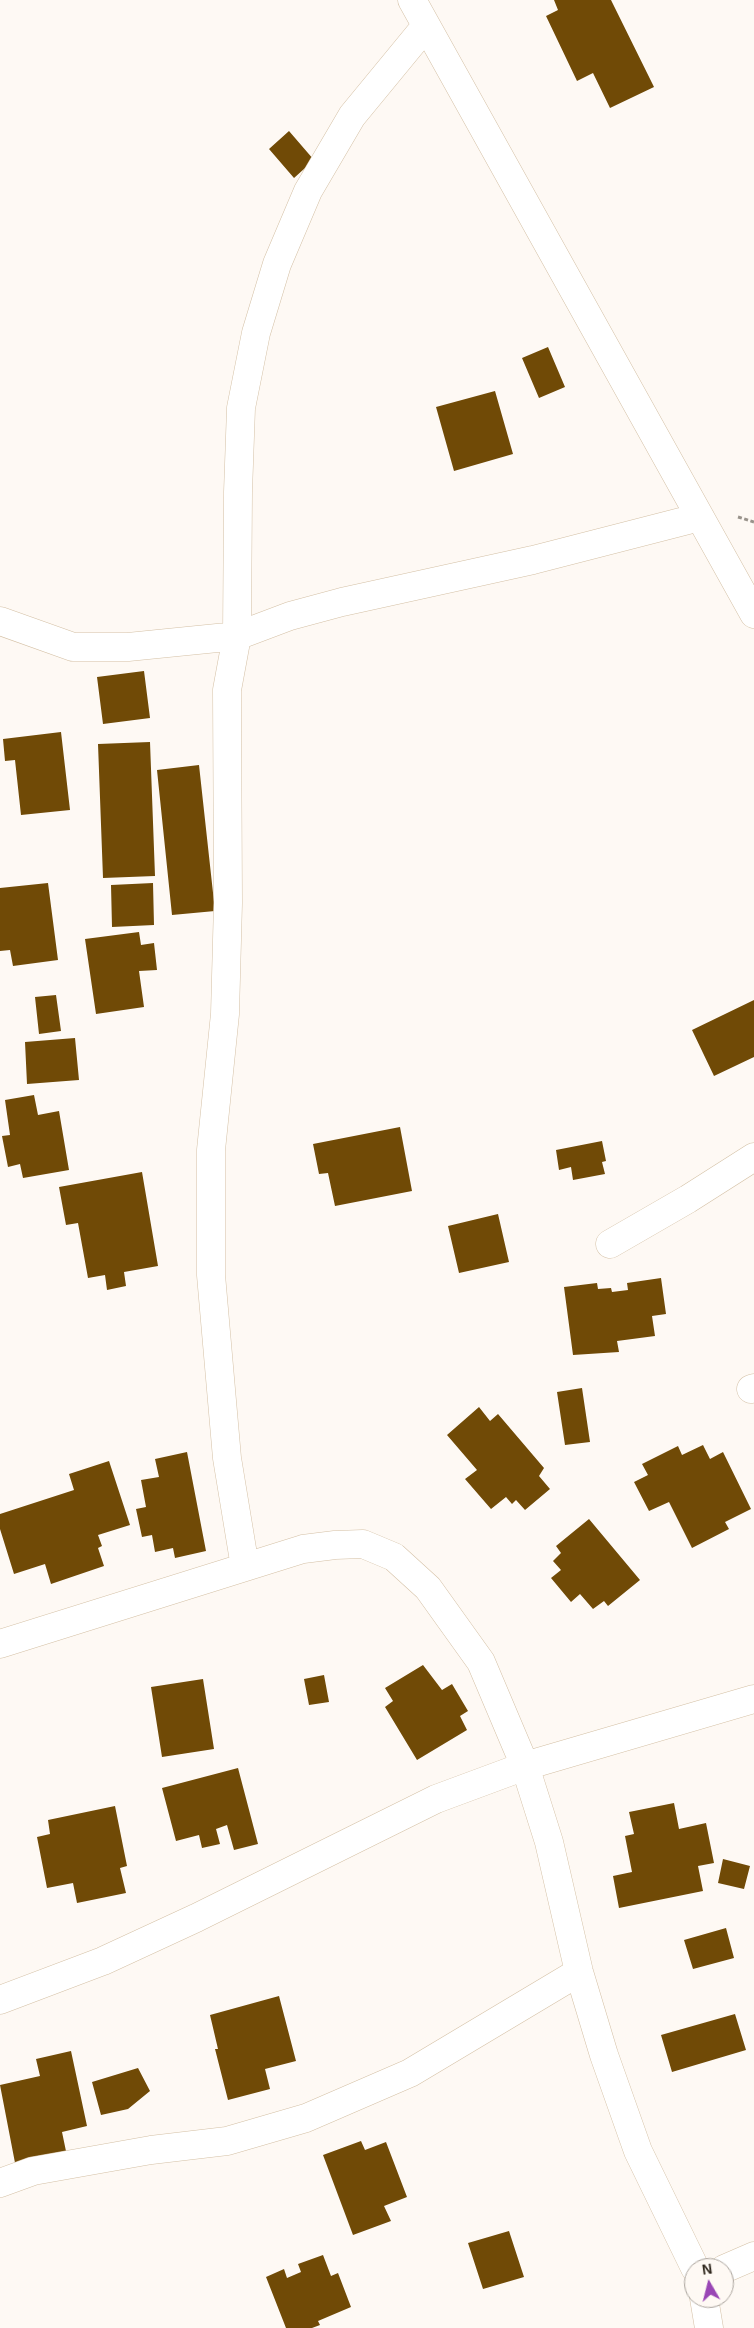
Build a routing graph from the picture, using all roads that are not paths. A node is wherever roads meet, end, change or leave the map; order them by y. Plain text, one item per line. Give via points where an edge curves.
1 (412, 0) edge
2 (426, 26) junction
3 (700, 517) junction
4 (754, 614) edge
5 (0, 620) edge
6 (237, 636) junction
7 (754, 1157) edge
8 (610, 1244) dead end
9 (245, 1567) junction
10 (0, 1644) edge
11 (754, 1699) edge
12 (525, 1766) junction
13 (579, 1972) junction
14 (0, 2000) edge
15 (0, 2183) edge
16 (754, 2256) edge
17 (690, 2258) edge
18 (734, 2265) edge
19 (706, 2308) edge
20 (709, 2328) edge

1 - 2 street
2 - 3 street
2 - 6 street via 352,116 308,191 274,273 256,333 241,408
3 - 4 street
3 - 6 street via 533,560 342,602 290,616
5 - 6 street via 73,647 128,647
6 - 9 street via 227,690 228,903 224,1014 211,1150 211,1275 227,1458
7 - 8 street via 688,1200
9 - 10 street
9 - 12 street via 303,1549 336,1545 363,1544 394,1557 428,1588 481,1662
11 - 12 street
12 - 13 street via 550,1842
12 - 14 street via 436,1800 103,1961
13 - 15 street via 410,2072 306,2118 227,2141 151,2150 33,2171
13 - 17 street via 638,2151
16 - 18 street
19 - 20 street

